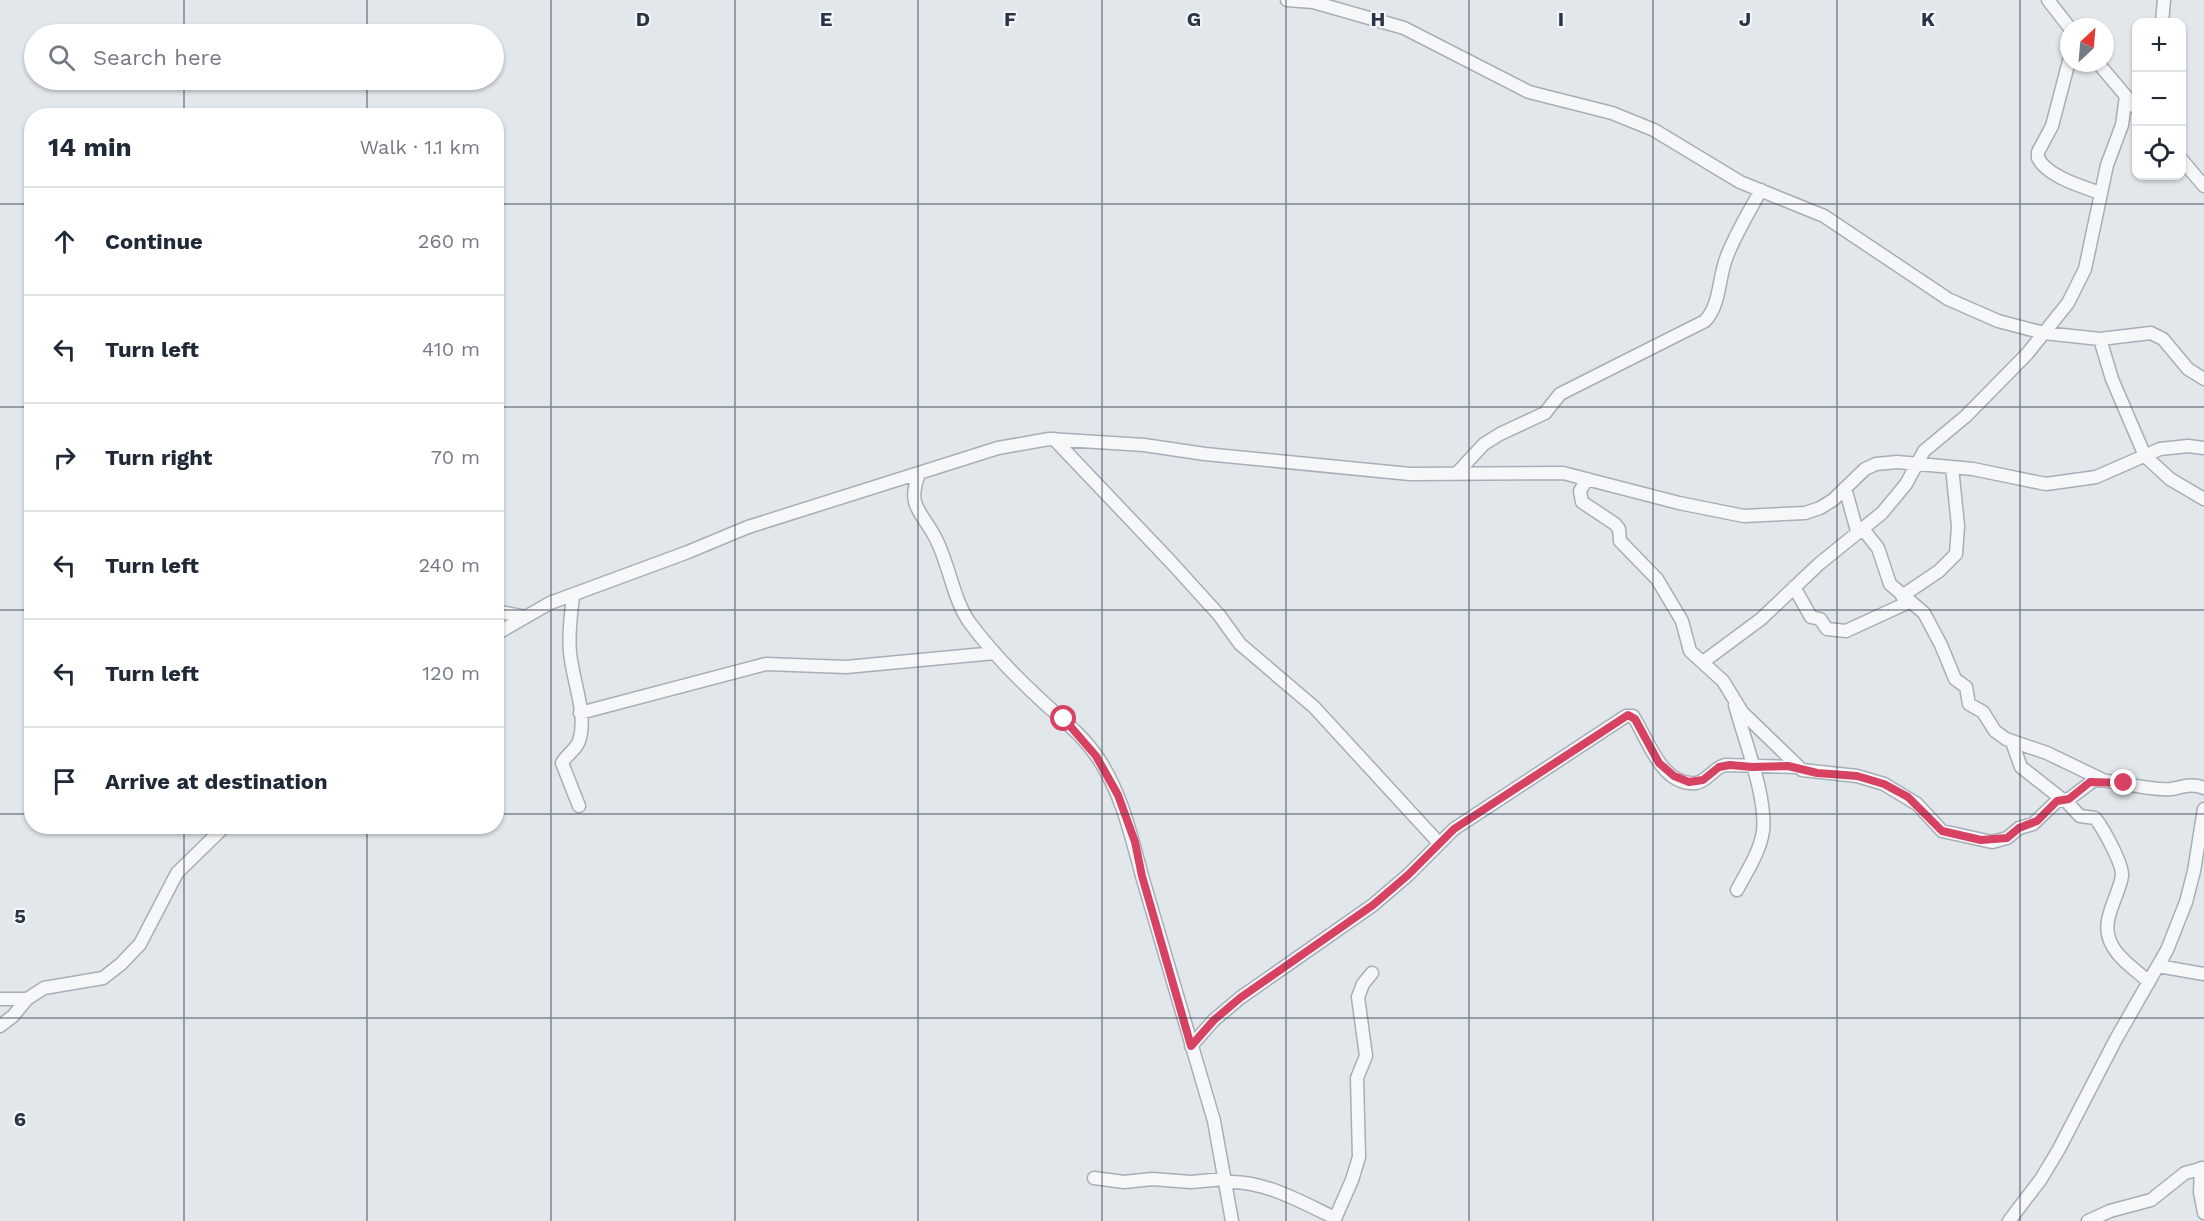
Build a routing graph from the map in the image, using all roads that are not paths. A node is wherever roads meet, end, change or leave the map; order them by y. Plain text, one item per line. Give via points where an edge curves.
1 (1287, 0) edge
2 (2048, 0) edge
3 (2164, 0) edge
4 (2062, 18) edge
5 (2162, 18) edge
6 (2066, 72) edge
7 (2107, 72) edge
8 (2132, 99) edge
9 (2132, 102) edge
10 (2186, 166) edge
11 (2204, 186) edge
12 (1761, 190) junction
13 (2100, 192) junction
14 (2044, 333) junction
15 (2100, 339) junction
16 (2204, 380) edge
17 (1054, 439) junction
18 (2204, 448) edge
19 (2145, 456) junction
20 (1916, 464) junction
21 (1952, 467) junction
22 (919, 474) junction
23 (1456, 474) junction
24 (1587, 479) junction
25 (1845, 488) junction
26 (2204, 499) edge
27 (1860, 530) junction
28 (1794, 587) junction
29 (573, 596) junction
30 (1906, 599) junction
31 (504, 613) edge
32 (526, 617) junction
33 (504, 629) edge
34 (996, 653) junction
35 (1703, 662) junction
36 (1734, 699) junction
37 (580, 712) junction
38 (2012, 742) junction
39 (1797, 766) junction
40 (1752, 767) junction
41 (2103, 780) junction
42 (2204, 788) edge
43 (2064, 800) junction
44 (579, 806) dead end
45 (2204, 809) edge
46 (217, 834) edge
47 (1438, 843) junction
48 (1737, 890) dead end
49 (2158, 966) junction
50 (1372, 973) dead end
51 (2204, 974) edge
52 (2150, 982) junction
53 (0, 999) edge
54 (27, 999) junction
55 (0, 1026) edge
56 (1191, 1046) junction
57 (2203, 1168) edge
58 (1094, 1178) dead end
59 (1226, 1181) junction
60 (2204, 1213) edge
61 (1335, 1220) edge
62 (1232, 1221) edge
63 (2009, 1221) edge
64 (2088, 1221) edge

1 - 12 street via 1329,6 1421,34 1529,92 1605,111 1654,129 1730,176
2 - 4 street
3 - 5 street
6 - 13 street via 2052,126 2038,158 2065,179
7 - 8 street
9 - 13 street
10 - 11 street
12 - 14 street via 1837,224 1948,299 1998,321
12 - 23 street via 1730,249 1719,276 1715,307 1705,321 1560,394 1545,413 1484,444
13 - 14 street via 2085,268 2076,289
14 - 15 street
14 - 20 street via 1981,401 1924,451
15 - 16 street via 2151,333 2163,339
15 - 19 street via 2112,379
17 - 22 street via 998,448
17 - 23 street via 1410,474
17 - 47 street via 1219,615 1240,644 1314,707
18 - 19 street via 2172,447
19 - 21 street via 2096,477 2046,484
19 - 26 street via 2170,478
20 - 21 street
20 - 25 street via 1876,464
20 - 27 street via 1892,502
21 - 30 street via 1958,526 1956,554
22 - 29 street via 748,527
22 - 34 street via 912,490 913,499 936,540 968,620
23 - 24 street via 1532,471
24 - 25 street via 1744,516 1805,513 1833,500
24 - 35 street via 1580,491 1582,502 1615,524 1626,549 1657,579 1685,627 1690,651
25 - 27 street
27 - 28 street
27 - 30 street via 1878,548 1890,584
28 - 30 street via 1811,617 1837,632 1846,632
28 - 35 street via 1761,619
29 - 32 street
29 - 37 street via 570,651
30 - 38 street via 1928,621 1955,679 1966,687 1969,704 1983,712 1995,731
31 - 32 street
32 - 33 street
34 - 37 street via 846,667 766,664
34 - 56 street via 1039,698 1076,729 1110,778 1135,842
35 - 36 street via 1723,681
36 - 39 street via 1742,712
36 - 40 street
37 - 44 street via 579,742 562,763
38 - 41 street via 2047,753
38 - 43 street via 2021,767
39 - 40 street
39 - 43 street via 1810,772 1857,776 1884,784 1917,804 1942,831 1981,840 2007,838 2037,821 2057,801
40 - 47 street via 1725,765 1697,783 1683,780 1659,763 1635,719 1628,715
40 - 48 street via 1763,812 1762,832
41 - 42 street via 2150,788
41 - 43 street via 2090,782
43 - 52 street via 2080,816 2095,818 2116,855 2122,875 2108,925 2109,939 2120,955
45 - 49 street via 2186,902
46 - 54 street via 177,873 140,944 111,973 92,981 44,988
47 - 56 street via 1373,905 1240,998
49 - 51 street
49 - 52 street
50 - 61 street via 1358,998 1366,1056 1357,1078 1359,1157
52 - 63 street via 2116,1038 2060,1149
53 - 54 street
54 - 55 street
56 - 59 street via 1214,1121
57 - 60 street via 2200,1192
57 - 64 street via 2175,1179 2151,1200
58 - 59 street via 1124,1182
59 - 61 street via 1263,1187
59 - 62 street

